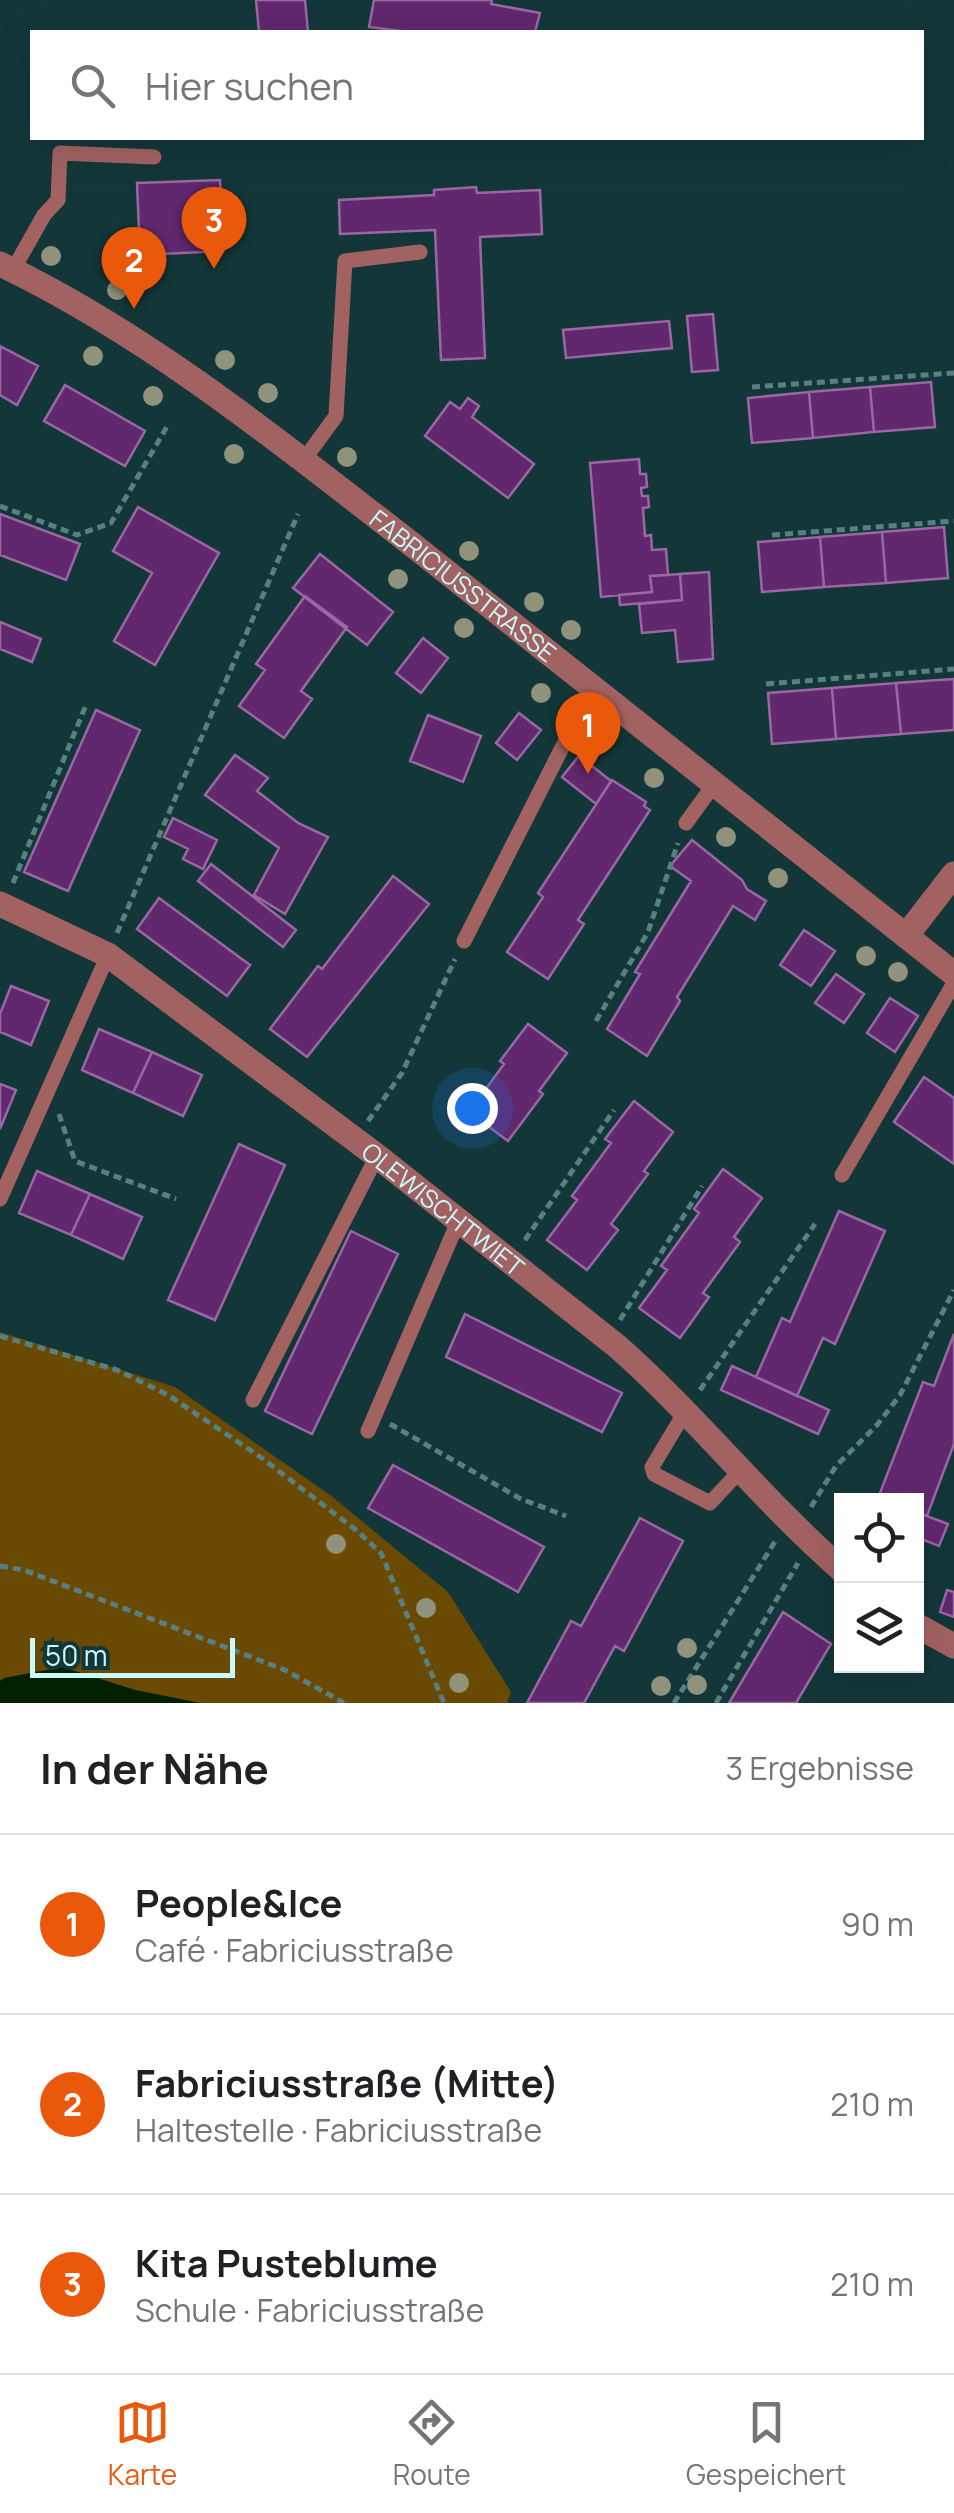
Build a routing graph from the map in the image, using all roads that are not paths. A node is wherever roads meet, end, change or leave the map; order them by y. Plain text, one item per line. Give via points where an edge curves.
1 (154, 157) dead end
2 (420, 252) dead end
3 (7, 267) edge
4 (303, 461) junction
5 (602, 692) junction
6 (715, 784) junction
7 (686, 822) road end
8 (954, 874) edge
9 (2, 905) edge
10 (906, 936) junction
11 (464, 941) road end
12 (108, 955) junction
13 (954, 974) edge
14 (954, 983) edge
15 (377, 1156) junction
16 (842, 1174) dead end
17 (0, 1199) edge
18 (458, 1222) junction
19 (253, 1400) dead end
20 (685, 1412) junction
21 (371, 1423) road end
22 (740, 1472) junction
23 (834, 1563) edge
24 (924, 1629) edge
25 (954, 1646) edge

1 - 3 lane via 60,153 58,200
2 - 4 lane via 345,262 336,416
3 - 4 street, FABRICIUSSTRASSE via 131,338
4 - 5 street, FABRICIUSSTRASSE
5 - 6 street, FABRICIUSSTRASSE
5 - 11 lane via 568,736
6 - 7 lane
6 - 10 street, FABRICIUSSTRASSE
8 - 10 street
9 - 12 street, OLEWISCHTWIET
10 - 13 street, FABRICIUSSTRASSE
12 - 15 street, OLEWISCHTWIET
12 - 17 lane
14 - 16 lane
15 - 18 street, OLEWISCHTWIET
15 - 19 lane
18 - 20 street, OLEWISCHTWIET via 608,1339
18 - 21 lane
20 - 22 street, OLEWISCHTWIET
20 - 22 lane via 654,1474 710,1503
22 - 23 street, OLEWISCHTWIET
24 - 25 street

